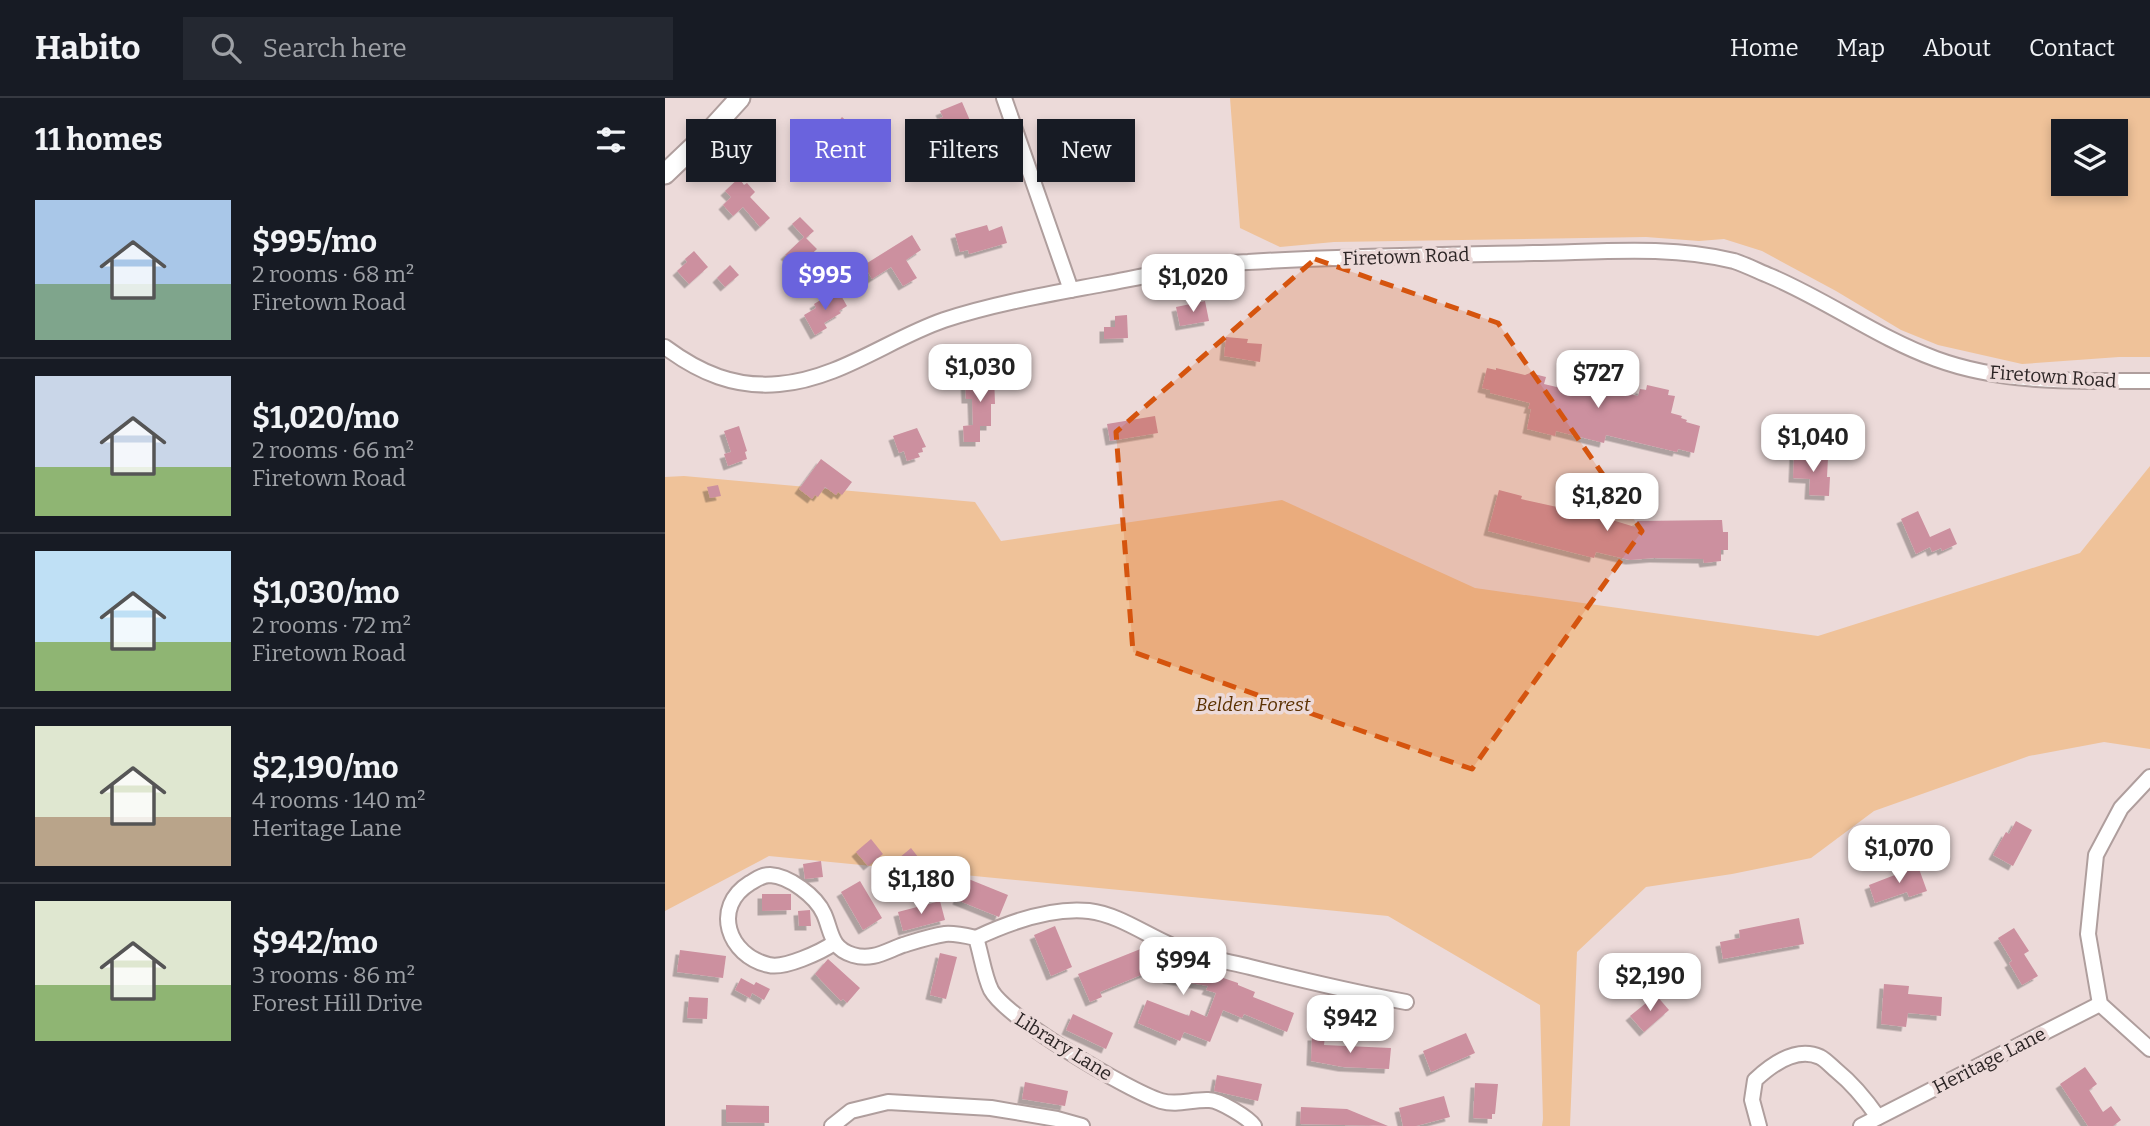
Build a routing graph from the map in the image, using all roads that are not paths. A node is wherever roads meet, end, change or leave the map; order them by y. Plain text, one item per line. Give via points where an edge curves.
1 (740, 98) edge
2 (1004, 98) edge
3 (665, 174) edge
4 (1071, 290) junction
5 (665, 347) edge
6 (2150, 381) edge
7 (2150, 777) edge
8 (976, 938) junction
9 (834, 943) junction
10 (1406, 1002) dead end
11 (2100, 1004) junction
12 (2150, 1049) edge
13 (1878, 1117) junction
14 (832, 1126) edge
15 (1082, 1126) edge
16 (1254, 1126) edge
17 (1759, 1126) edge
18 (1861, 1126) edge

1 - 3 main road
2 - 4 street
4 - 5 street, Firetown Road via 941,321 838,369 779,384 715,377
4 - 6 street, Firetown Road via 1247,262 1625,251 1696,254 1738,262 1894,341 1969,369 2021,378
7 - 11 street via 2121,807 2096,855 2088,934
8 - 9 street via 947,933 869,958 851,955
8 - 10 street via 1027,919 1088,911 1186,952
8 - 16 street, Library Lane via 991,990 1009,1011 1046,1037 1134,1090 1181,1104 1211,1099
9 - 9 street via 823,911 795,883 781,877 762,876 737,892 731,903 729,929 736,946 771,966 820,953
11 - 12 street
11 - 13 street, Heritage Lane
13 - 17 street via 1841,1074 1819,1056 1803,1054 1776,1063 1755,1080 1752,1100
13 - 18 street, Heritage Lane
14 - 15 street via 851,1111 888,1102 991,1108

